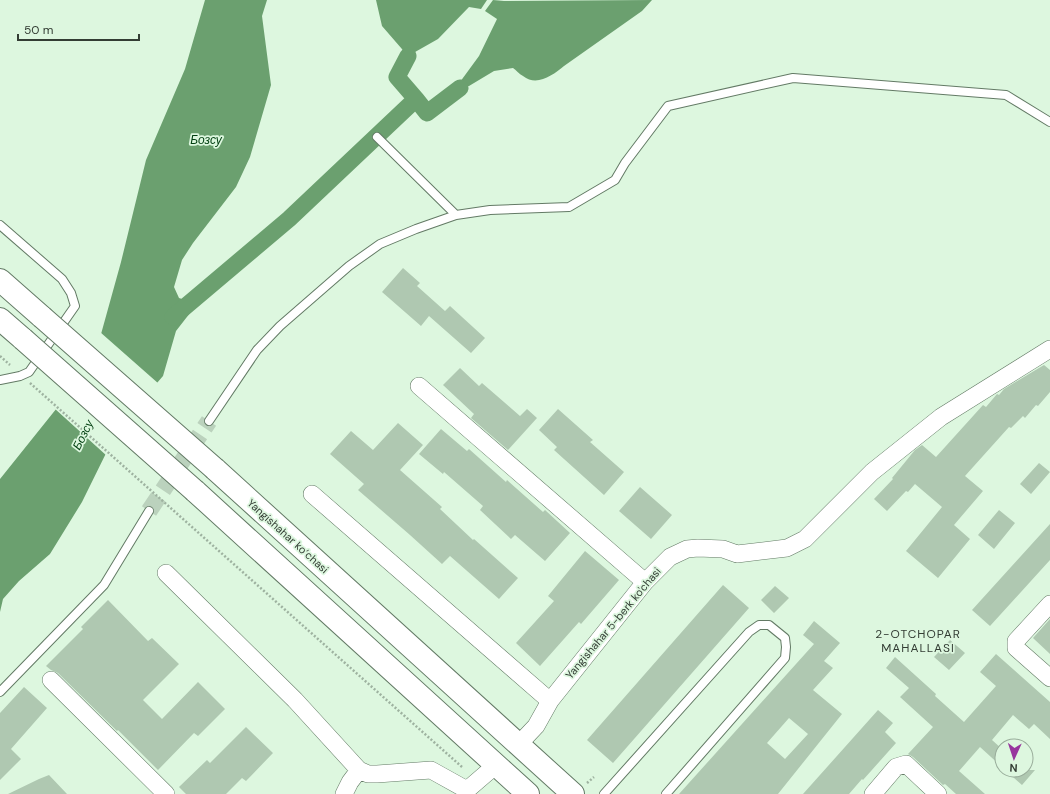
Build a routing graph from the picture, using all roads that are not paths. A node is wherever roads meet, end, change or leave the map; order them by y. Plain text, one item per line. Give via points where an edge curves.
1 (1050, 122) edge
2 (377, 137) dead end
3 (456, 215) junction
4 (0, 225) edge
5 (0, 280) edge
6 (0, 319) edge
7 (1050, 349) edge
8 (0, 380) edge
9 (419, 386) dead end
10 (209, 421) tunnel mouth
11 (312, 494) dead end
12 (149, 510) tunnel mouth
13 (166, 573) dead end
14 (645, 582) junction
15 (1050, 604) edge
16 (1050, 678) edge
17 (51, 680) dead end
18 (0, 692) edge
19 (550, 700) junction
20 (519, 744) junction
21 (496, 765) junction
22 (359, 770) junction
23 (470, 789) edge
24 (166, 794) edge
25 (344, 794) edge
26 (528, 794) edge
27 (573, 794) edge
28 (604, 794) edge
29 (666, 794) edge
30 (873, 794) edge
31 (938, 794) edge

1 - 3 lane via 1006,96 794,78 668,106 615,180 569,207 490,210
2 - 3 lane
3 - 10 lane via 380,244 349,266 280,326 257,350
4 - 8 lane via 62,279 71,293 75,306 29,372
5 - 20 main road, Yangishahar ko‘chasi, bridge via 215,469
6 - 21 main road, bridge via 195,491
7 - 14 street, Yangishahar 5-berk ko'chasi via 941,418 872,472 805,539 787,548 737,554 723,550 687,549 670,557
9 - 14 street
11 - 19 street
12 - 18 lane via 104,585
13 - 22 street via 295,700
14 - 19 street, Yangishahar 5-berk ko'chasi
15 - 16 street via 1016,641 1016,648
17 - 24 street
19 - 20 street, Yangishahar 5-berk ko'chasi via 536,726
20 - 27 main road, Yangishahar ko‘chasi
21 - 23 street
21 - 26 main road
22 - 23 street via 377,774 431,770
22 - 25 street
28 - 29 lane via 749,632 759,625 769,626 785,638 785,658
30 - 31 street via 896,767 906,764

